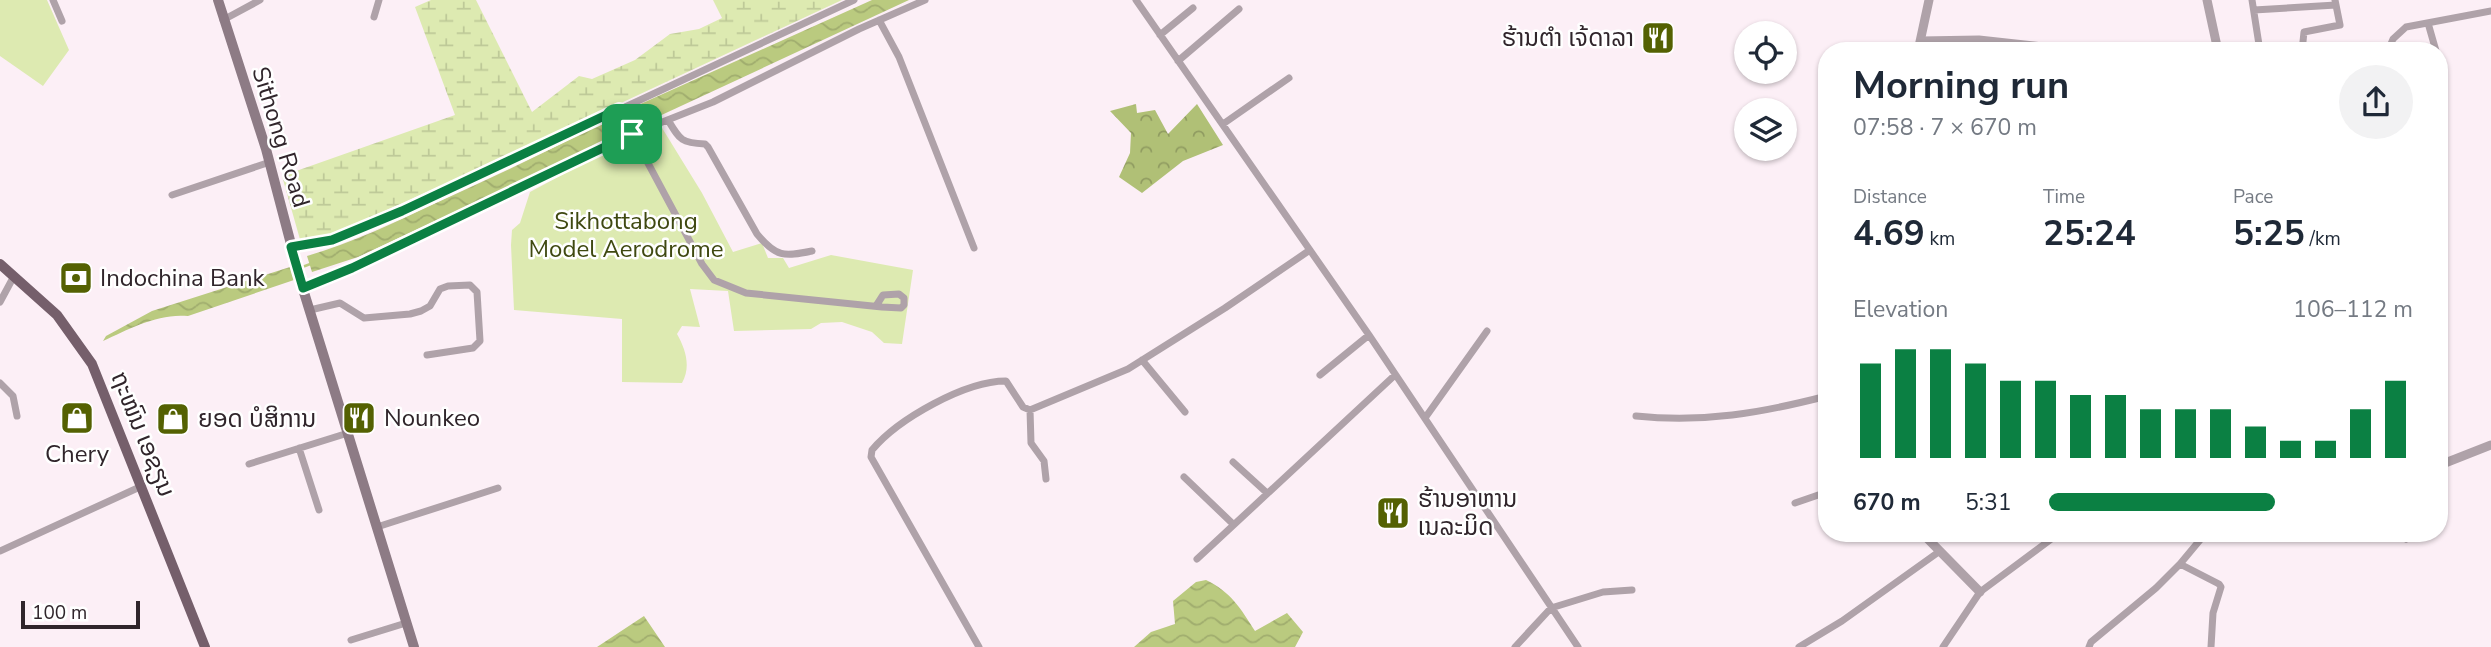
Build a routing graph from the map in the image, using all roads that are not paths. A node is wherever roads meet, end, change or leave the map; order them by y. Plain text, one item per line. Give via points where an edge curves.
1 (53, 0) edge
2 (218, 0) edge
3 (260, 0) edge
4 (379, 0) edge
5 (854, 0) edge
6 (925, 0) edge
7 (1136, 0) edge
8 (1929, 0) edge
9 (2207, 0) edge
10 (2252, 0) edge
11 (2335, 3) edge
12 (1193, 8) dead end
13 (1239, 9) dead end
14 (2254, 10) junction
15 (2491, 11) edge
16 (374, 17) dead end
17 (223, 20) junction
18 (879, 20) junction
19 (62, 21) dead end
20 (2428, 23) junction
21 (1160, 35) junction
22 (1921, 40) joint
23 (2006, 42) edge
24 (2216, 42) edge
25 (2259, 42) edge
26 (2302, 42) edge
27 (2392, 42) edge
28 (2433, 42) edge
29 (1178, 61) junction
30 (1289, 78) dead end
31 (620, 112) junction
32 (668, 120) junction
33 (1223, 124) junction
34 (631, 132) junction
35 (270, 162) junction
36 (172, 195) dead end
37 (291, 247) junction
38 (974, 248) dead end
39 (1310, 250) junction
40 (812, 251) dead end
41 (0, 264) edge
42 (13, 275) junction
43 (303, 287) junction
44 (0, 302) edge
45 (876, 306) dead end
46 (310, 310) junction
47 (1487, 331) dead end
48 (1369, 335) junction
49 (427, 355) dead end
50 (1142, 360) junction
51 (1320, 375) dead end
52 (1395, 375) junction
53 (0, 383) edge
54 (1818, 398) edge
55 (1030, 410) junction
56 (1185, 412) dead end
57 (17, 416) dead end
58 (1636, 416) dead end
59 (1425, 418) junction
60 (348, 433) junction
61 (2491, 445) edge
62 (299, 448) junction
63 (1233, 462) dead end
64 (2448, 462) edge
65 (248, 464) dead end
66 (1184, 477) dead end
67 (1046, 479) dead end
68 (142, 486) junction
69 (498, 488) dead end
70 (1267, 493) junction
71 (1818, 495) edge
72 (1795, 503) dead end
73 (319, 510) dead end
74 (1233, 524) junction
75 (376, 527) junction
76 (1931, 542) edge
77 (2047, 542) edge
78 (2198, 542) edge
79 (0, 551) edge
80 (1940, 551) junction
81 (1197, 559) dead end
82 (2180, 564) junction
83 (1632, 590) dead end
84 (1980, 592) junction
85 (1551, 608) junction
86 (406, 624) junction
87 (351, 640) dead end
88 (205, 647) edge
89 (414, 647) edge
90 (979, 647) edge
91 (1515, 647) edge
92 (1578, 647) edge
93 (1799, 647) edge
94 (1943, 647) edge
95 (2089, 647) edge
96 (2211, 647) edge

1 - 19 street
2 - 17 main road, Sithong Road
3 - 17 street
4 - 16 street
5 - 31 street
6 - 18 street
7 - 21 street
8 - 22 street
9 - 24 street
10 - 14 street
11 - 14 street
11 - 26 street via 2340,25 2303,33
12 - 21 street
13 - 29 street
14 - 25 street
15 - 20 street
17 - 35 main road, Sithong Road
18 - 32 street
18 - 38 street via 899,57
20 - 27 street via 2404,28
20 - 28 street
21 - 29 street
22 - 23 street
29 - 33 street
30 - 33 street
31 - 34 street
31 - 37 street via 343,236
32 - 34 street
32 - 40 street via 684,141 708,147 765,244 789,256
33 - 39 street
34 - 43 street via 352,268
34 - 45 street via 714,280 746,293
35 - 36 street
35 - 37 main road, Sithong Road
37 - 43 main road, Sithong Road
39 - 48 street
39 - 50 street
41 - 42 main road, ຖະໜົນ ເອຊຽນ
42 - 44 street
42 - 68 main road, ຖະໜົນ ເອຊຽນ via 57,315 92,364
43 - 46 main road, Sithong Road
46 - 49 street via 340,303 365,318 410,314 429,306 440,289 470,285 477,292 480,341 473,348
46 - 60 main road, Sithong Road
47 - 59 street
48 - 51 street
48 - 52 street
50 - 55 street
50 - 56 street
52 - 59 street
52 - 70 street
53 - 57 street via 13,396
54 - 58 street via 1735,416 1672,420
55 - 67 street via 1031,443 1044,461
55 - 90 street via 1006,381 977,386 928,405 872,450 871,457
59 - 85 street
60 - 62 street
60 - 75 main road, Sithong Road
61 - 64 street
62 - 65 street
62 - 73 street
63 - 70 street
66 - 74 street
68 - 79 street
68 - 88 main road, ຖະໜົນ ເອຊຽນ
69 - 75 street
70 - 74 street
71 - 72 street
74 - 81 street
75 - 86 main road, Sithong Road
76 - 80 street
77 - 84 street
78 - 82 street
80 - 84 street
80 - 93 street
82 - 95 street
82 - 96 street via 2221,587 2213,613
83 - 85 street via 1603,592
84 - 94 street
85 - 91 street
85 - 92 street
86 - 87 street
86 - 89 main road, Sithong Road

